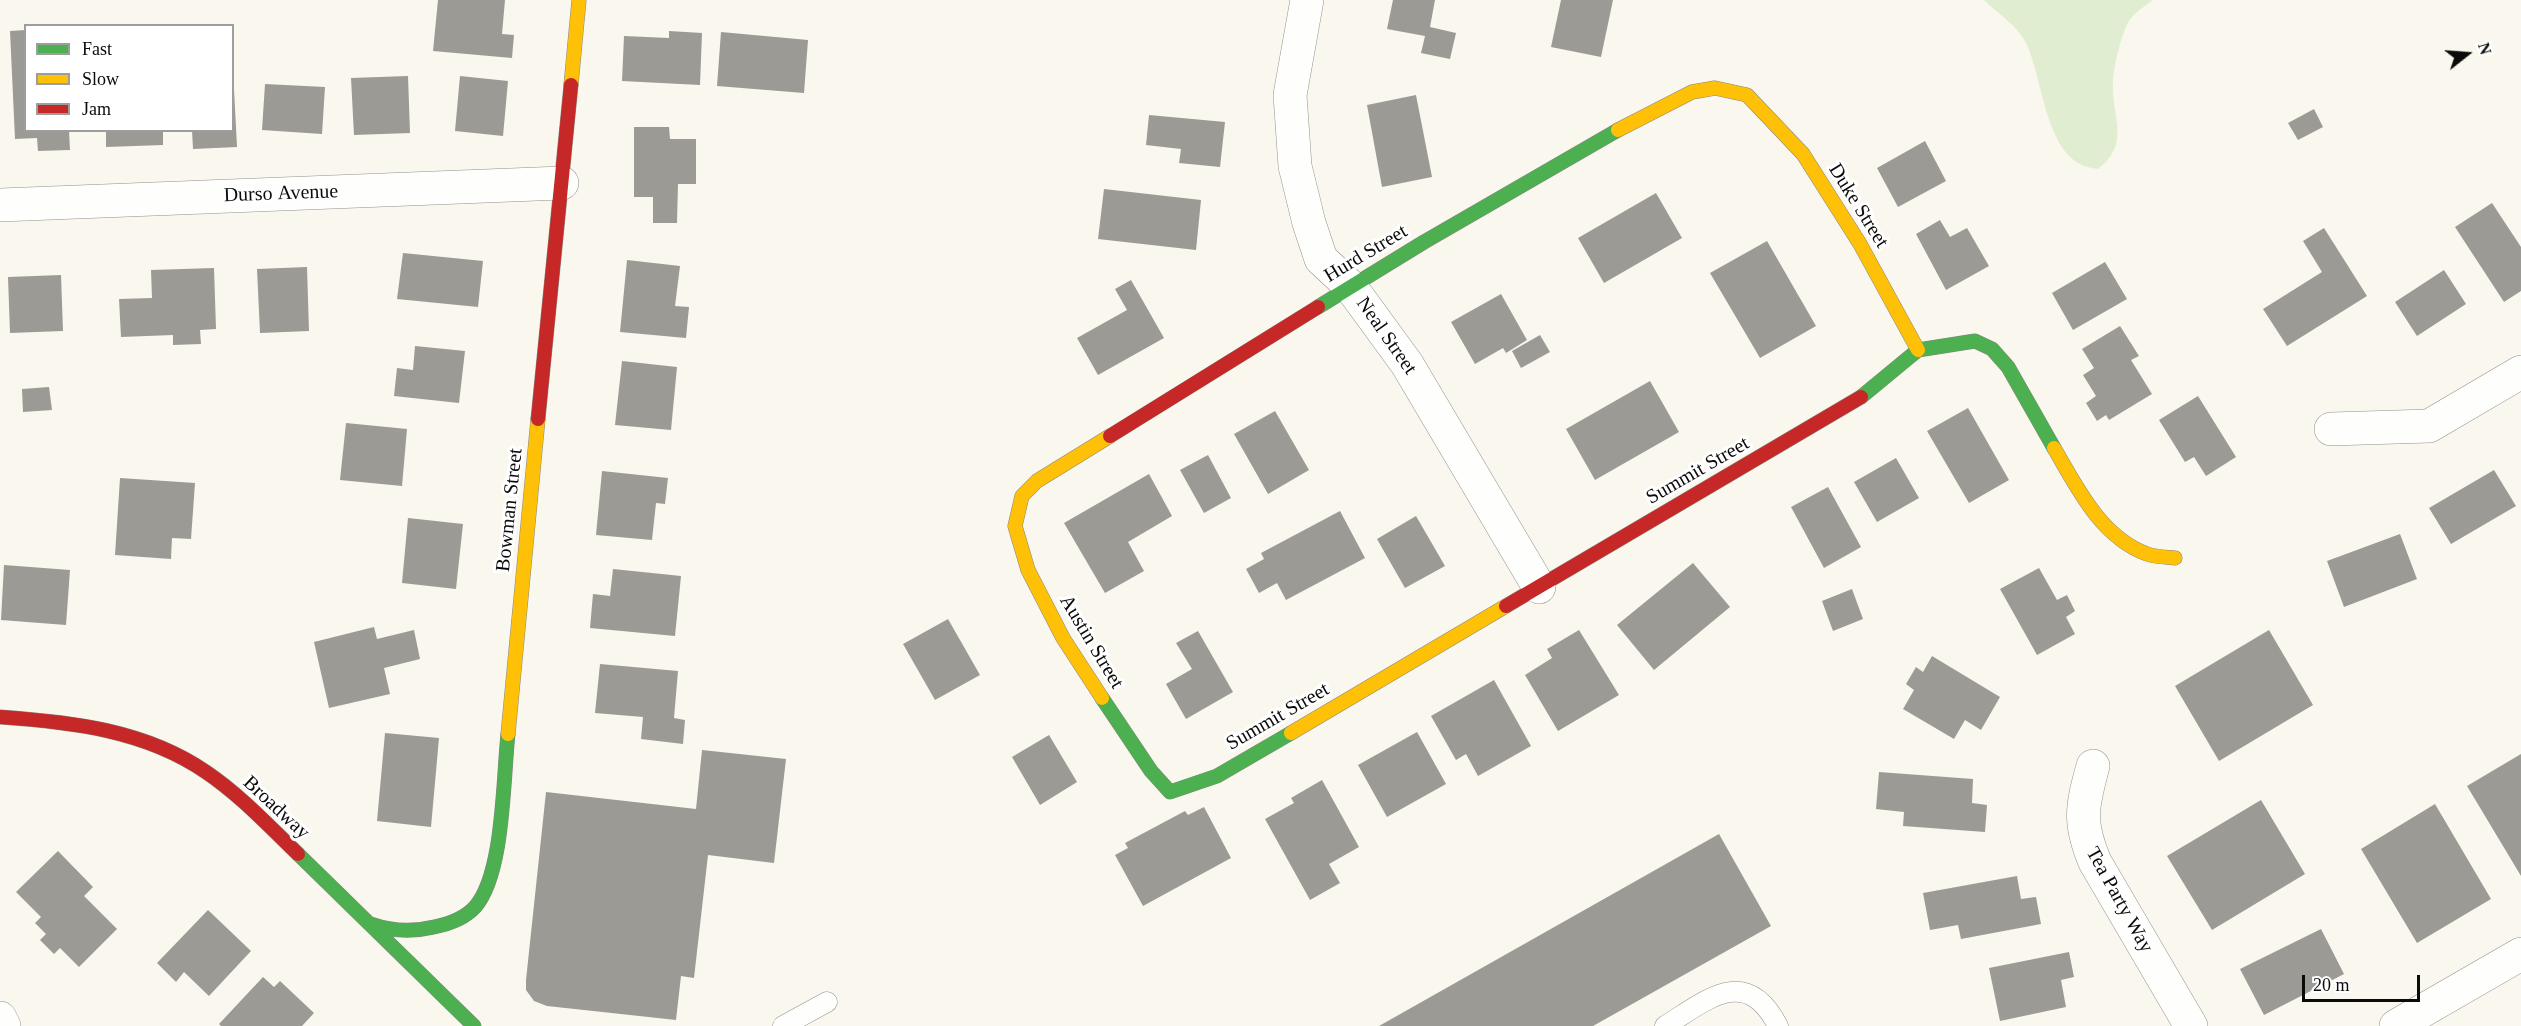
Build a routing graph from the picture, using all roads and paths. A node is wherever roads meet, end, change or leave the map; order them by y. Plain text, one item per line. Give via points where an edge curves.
1 (579, 0) edge
2 (1307, 0) edge
3 (1747, 95) joint
4 (562, 183) junction
5 (0, 205) edge
6 (1350, 286) junction
7 (1918, 350) junction
8 (2521, 372) edge
9 (2331, 429) dead end
10 (1022, 496) joint
11 (2175, 558) dead end
12 (1539, 587) junction
13 (0, 717) edge
14 (2093, 766) dead end
15 (1170, 792) joint
16 (371, 924) junction
17 (2521, 954) edge
18 (827, 1002) dead end
19 (0, 1018) edge
20 (4, 1026) edge
21 (474, 1026) edge
22 (783, 1026) edge
23 (1665, 1026) edge
24 (1778, 1026) edge
25 (2191, 1026) edge
26 (2396, 1026) edge

1 - 4 street, Bowman Street
2 - 6 street, Neal Street via 1290,95 1295,166 1321,259
3 - 6 street, Hurd Street via 1715,88 1692,92 1639,118
3 - 7 street, Duke Street via 1803,154 1860,244
4 - 5 street, Durso Avenue
4 - 16 street, Bowman Street via 492,874 478,904 468,916 452,924 406,931
6 - 10 street, Hurd Street via 1037,481
6 - 12 street, Neal Street via 1407,364
7 - 11 street via 1975,341 1992,349 2013,376 2080,493 2115,538 2149,555
7 - 12 street, Summit Street via 1870,392
8 - 9 street via 2429,426
10 - 15 street, Austin Street via 1015,526 1028,570 1098,694
12 - 15 street, Summit Street via 1217,776
13 - 16 street, Broadway via 77,723 140,738 170,751 243,802
14 - 25 street, Tea Party Way via 2082,803 2084,837
16 - 21 street, Broadway
17 - 26 street
18 - 22 lane
19 - 20 street
23 - 24 lane via 1732,990 1754,996 1770,1010

